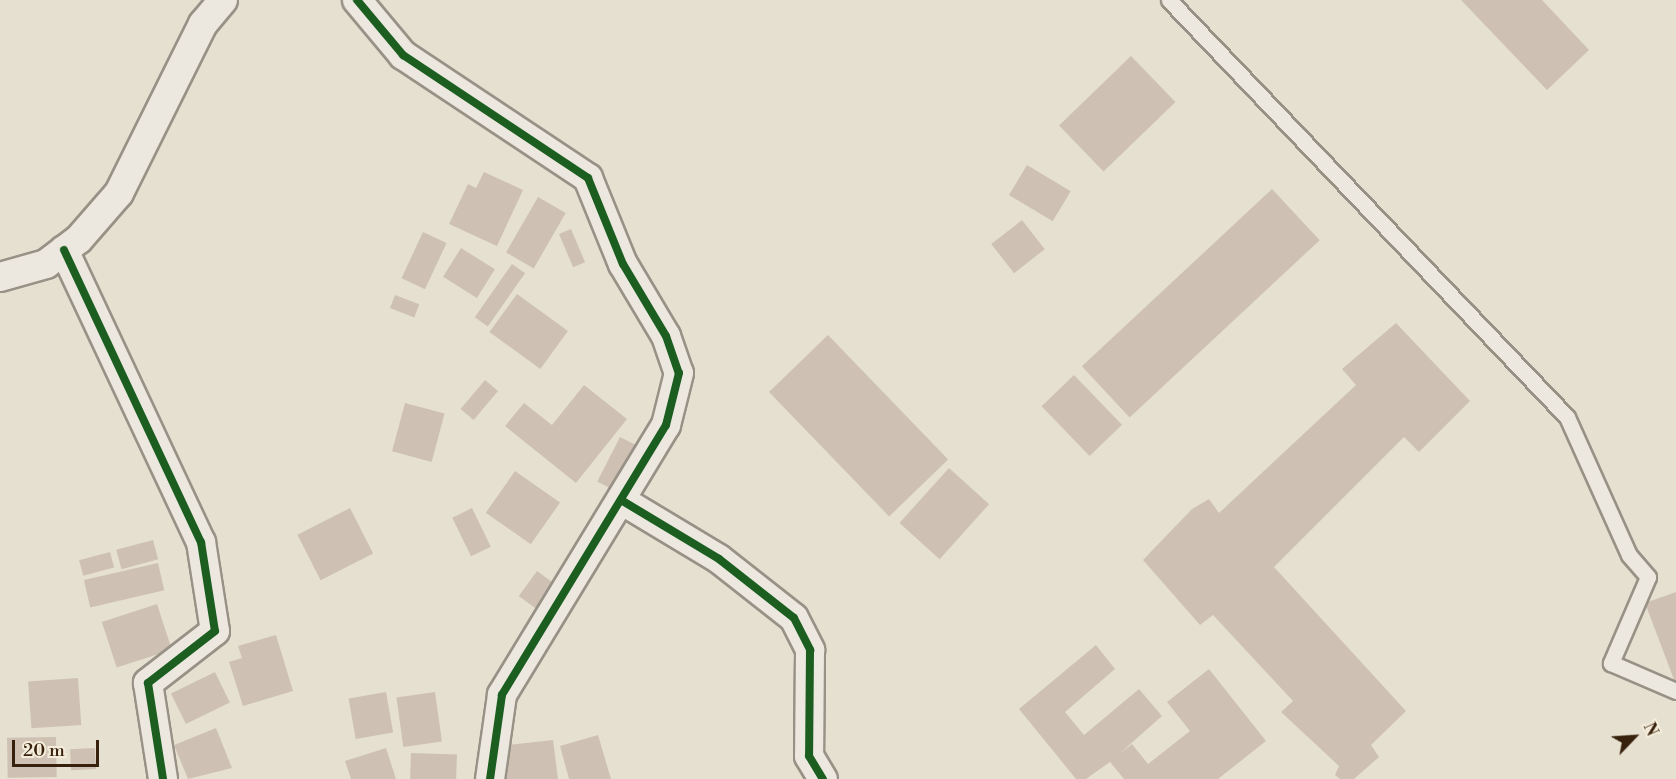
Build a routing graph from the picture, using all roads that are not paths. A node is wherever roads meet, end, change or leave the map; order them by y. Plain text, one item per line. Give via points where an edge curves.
1 (223, 0) edge
2 (357, 0) edge
3 (1169, 0) edge
4 (64, 250) junction
5 (0, 278) edge
6 (621, 500) junction
7 (1676, 691) edge
8 (163, 779) edge
9 (490, 779) edge
10 (823, 779) edge

1 - 4 street via 203,24 119,193
2 - 6 street via 403,55 588,178 623,264 666,336 679,373 666,425
3 - 7 lane via 1567,417 1629,555 1648,577 1611,663
4 - 5 street via 46,264
4 - 8 street via 201,543 215,631 148,682
6 - 9 street via 502,695
6 - 10 street via 719,559 794,618 810,650 809,756

